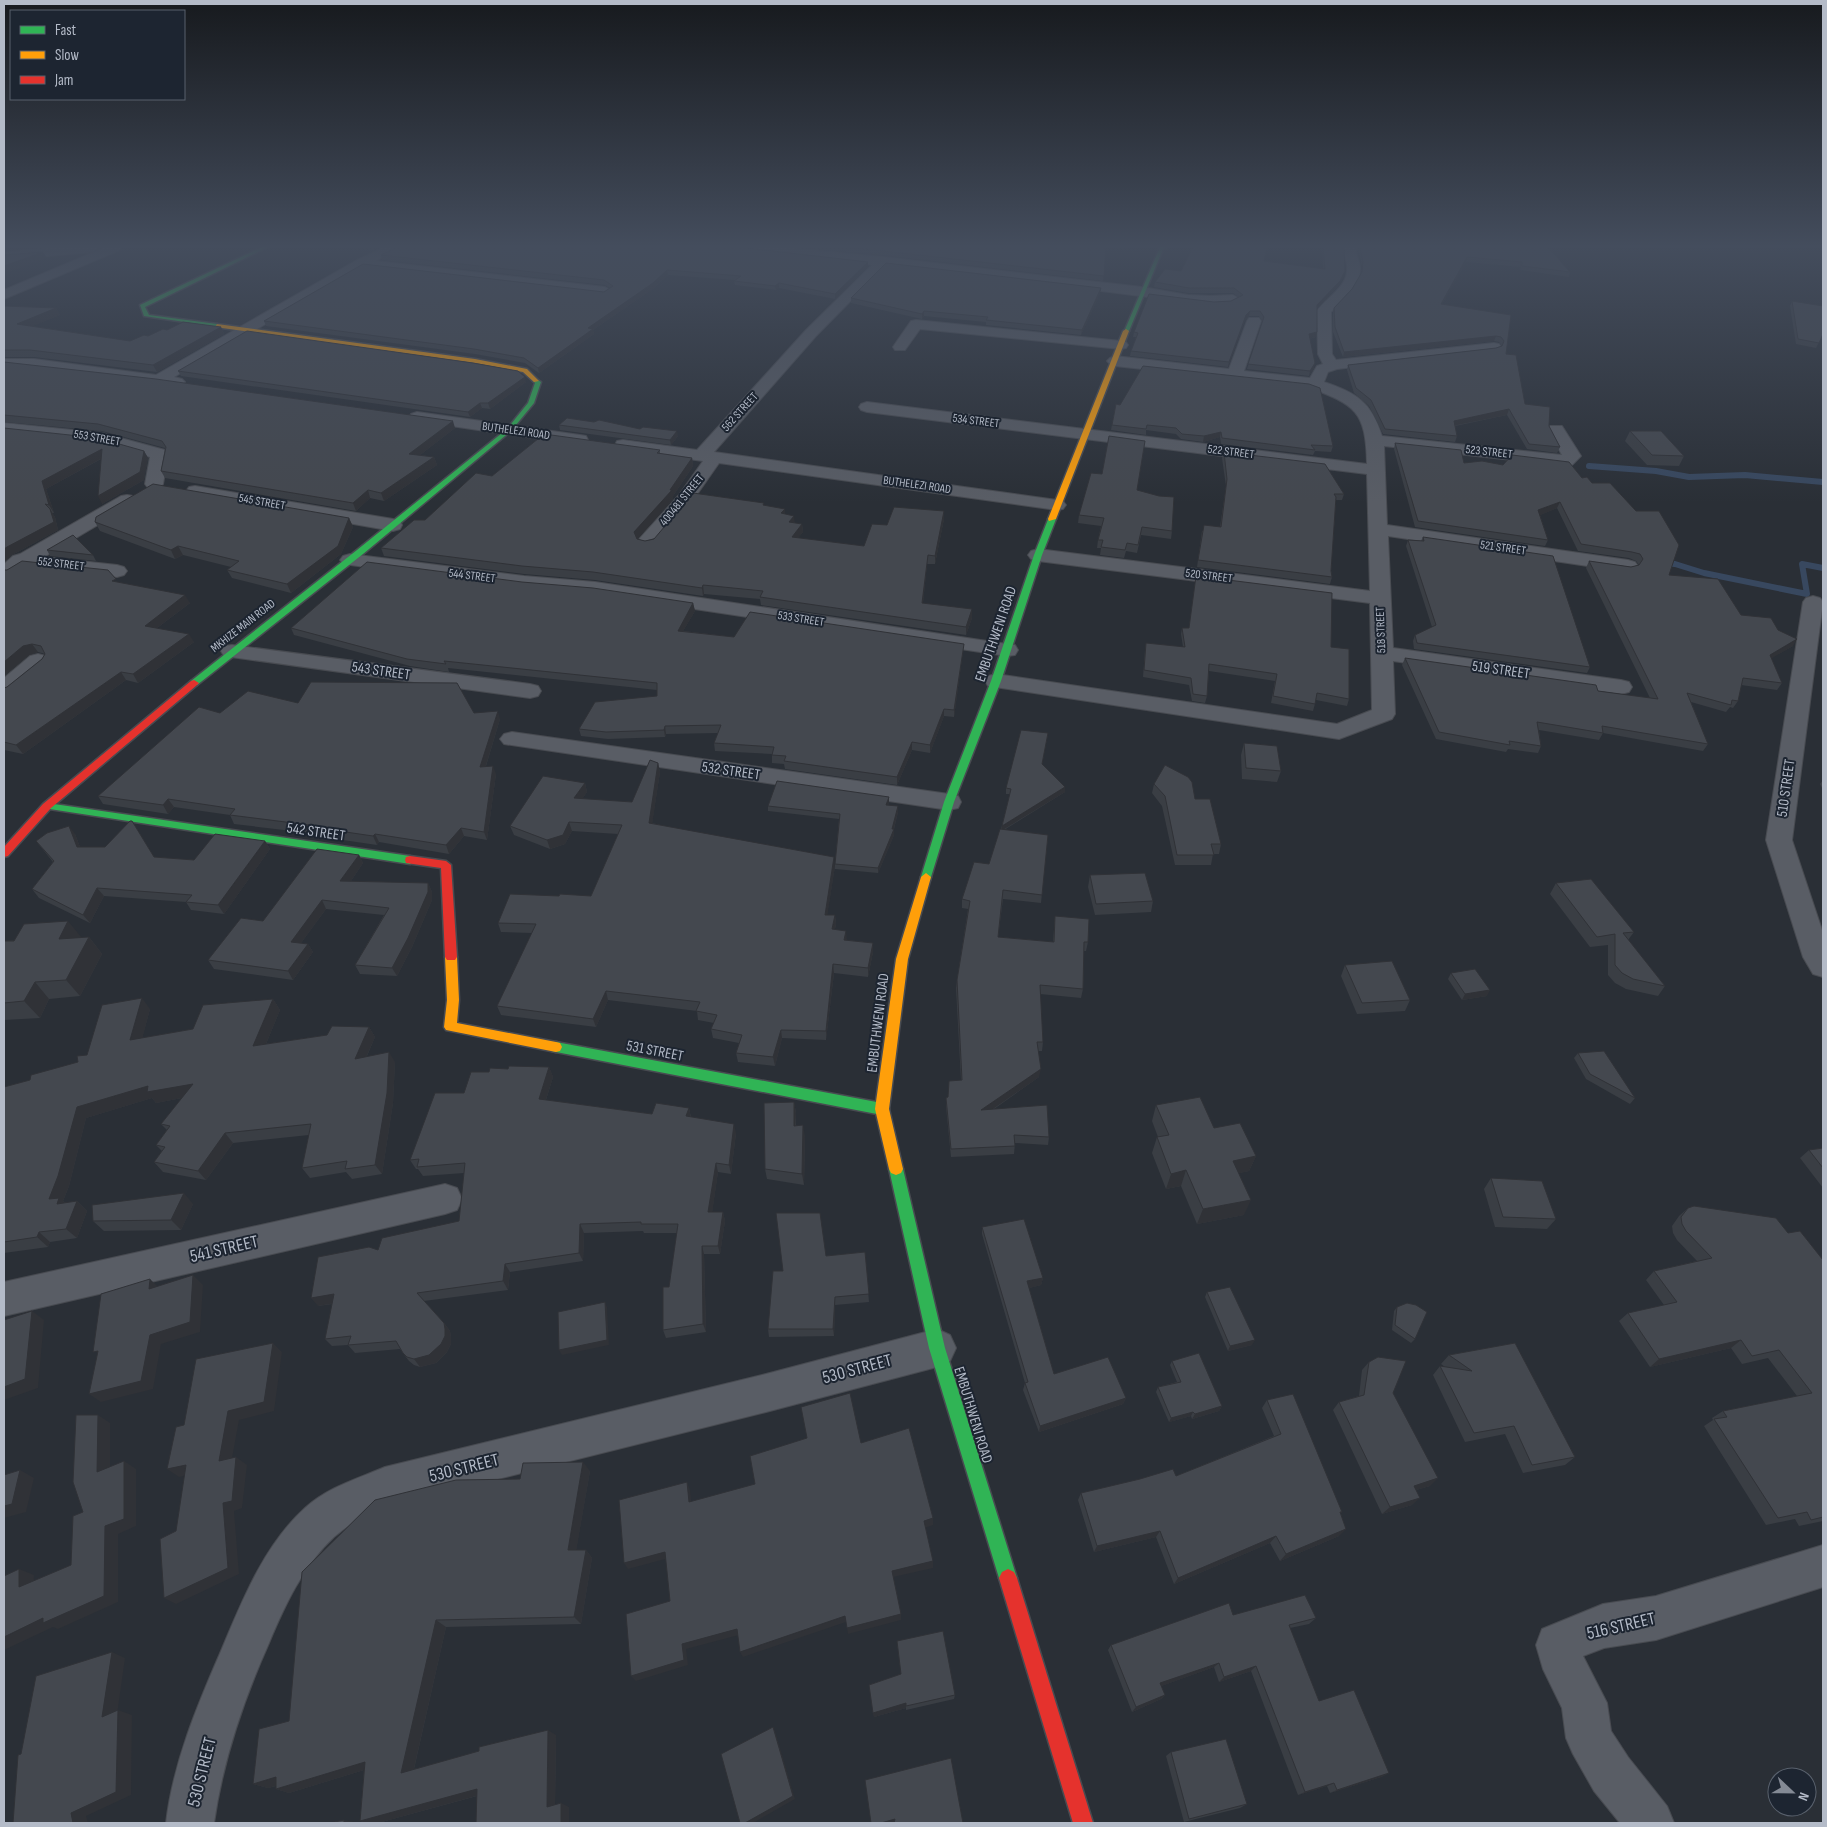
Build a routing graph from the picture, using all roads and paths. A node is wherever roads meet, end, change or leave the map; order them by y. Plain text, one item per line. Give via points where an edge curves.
1 (241, 332) edge
2 (270, 332) edge
3 (812, 332) edge
4 (910, 332) edge
5 (974, 332) edge
6 (1126, 332) edge
7 (1250, 332) edge
8 (1325, 332) edge
9 (900, 347) dead end
10 (1494, 347) edge
11 (1118, 353) junction
12 (4, 363) edge
13 (1332, 366) junction
14 (1235, 374) junction
15 (160, 379) junction
16 (189, 384) edge
17 (1315, 385) junction
18 (867, 407) dead end
19 (402, 415) edge
20 (4, 428) edge
21 (509, 430) junction
22 (1556, 430) dead end
23 (1086, 434) junction
24 (1375, 440) junction
25 (708, 456) junction
26 (1376, 470) junction
27 (154, 484) junction
28 (1058, 505) junction
29 (393, 525) junction
30 (1378, 529) junction
31 (647, 542) edge
32 (1038, 555) junction
33 (4, 558) edge
34 (24, 560) junction
35 (350, 560) junction
36 (1628, 566) edge
37 (118, 571) dead end
38 (4, 572) edge
39 (595, 588) joint
40 (1380, 598) junction
41 (1812, 602) dead end
42 (1007, 650) junction
43 (232, 651) junction
44 (1382, 653) junction
45 (38, 661) edge
46 (996, 681) junction
47 (1621, 687) dead end
48 (4, 689) edge
49 (530, 691) dead end
50 (512, 740) dead end
51 (949, 802) junction
52 (48, 806) junction
53 (4, 853) edge
54 (1823, 966) edge
55 (453, 1000) joint
56 (882, 1110) junction
57 (445, 1199) dead end
58 (4, 1299) edge
59 (937, 1348) junction
60 (1823, 1566) edge
61 (190, 1823) edge
62 (1083, 1823) edge
63 (1650, 1823) edge

1 - 15 street
2 - 21 street, MKHIZE MAIN ROAD via 525,370 538,382 531,403
3 - 25 street, 562 STREET
4 - 9 street, 518 STREET
5 - 11 street, 518 STREET
6 - 11 street, EMBUTHWENI ROAD
7 - 14 street
8 - 13 street via 1325,354
10 - 13 street
11 - 14 street, 518 STREET
11 - 23 street, EMBUTHWENI ROAD
12 - 15 street
13 - 17 street via 1322,369
14 - 17 street, 518 STREET
15 - 16 street
17 - 24 street, 518 STREET via 1349,399 1363,410
18 - 23 street, 534 STREET
19 - 21 street, BUTHELEZI ROAD
20 - 27 street, 553 STREET via 77,434 136,445 159,454
21 - 25 street, BUTHELEZI ROAD
21 - 29 street, MKHIZE MAIN ROAD
22 - 24 street, 523 STREET via 1572,456 1566,461
23 - 26 street, 522 STREET
23 - 28 street, EMBUTHWENI ROAD
24 - 26 street, 518 STREET
25 - 28 street, BUTHELEZI ROAD
25 - 31 street, 400481 STREET via 685,499
26 - 30 street, 518 STREET
27 - 29 street, 545 STREET
27 - 34 street
28 - 32 street, EMBUTHWENI ROAD
29 - 35 street, MKHIZE MAIN ROAD
30 - 36 street, 521 STREET
30 - 40 street, 518 STREET
32 - 40 street, 520 STREET
32 - 42 street, EMBUTHWENI ROAD
33 - 34 street, 552 STREET
34 - 37 street, 552 STREET
34 - 38 street
35 - 39 street, 544 STREET
35 - 43 street, MKHIZE MAIN ROAD
39 - 42 street, 533 STREET
40 - 44 street, 518 STREET
41 - 54 street, 510 STREET via 1779,840 1817,957
42 - 46 street, EMBUTHWENI ROAD
43 - 49 street, 543 STREET
43 - 52 street, MKHIZE MAIN ROAD
44 - 46 street, 518 STREET via 1384,714 1339,732
44 - 47 street, 519 STREET
45 - 48 street
46 - 51 street, EMBUTHWENI ROAD
50 - 51 street, 532 STREET
51 - 56 street, EMBUTHWENI ROAD via 902,959
52 - 53 street, MKHIZE MAIN ROAD
52 - 55 street, 542 STREET via 446,865
55 - 56 street, 531 STREET via 450,1027
56 - 59 street, EMBUTHWENI ROAD
57 - 58 street, 541 STREET
59 - 61 street, 530 STREET via 385,1488 337,1508 303,1539 286,1563 257,1620 217,1712 193,1792
59 - 62 street, EMBUTHWENI ROAD
60 - 63 street, 516 STREET via 1656,1618 1603,1626 1558,1645 1565,1669 1584,1703 1589,1738 1611,1774

